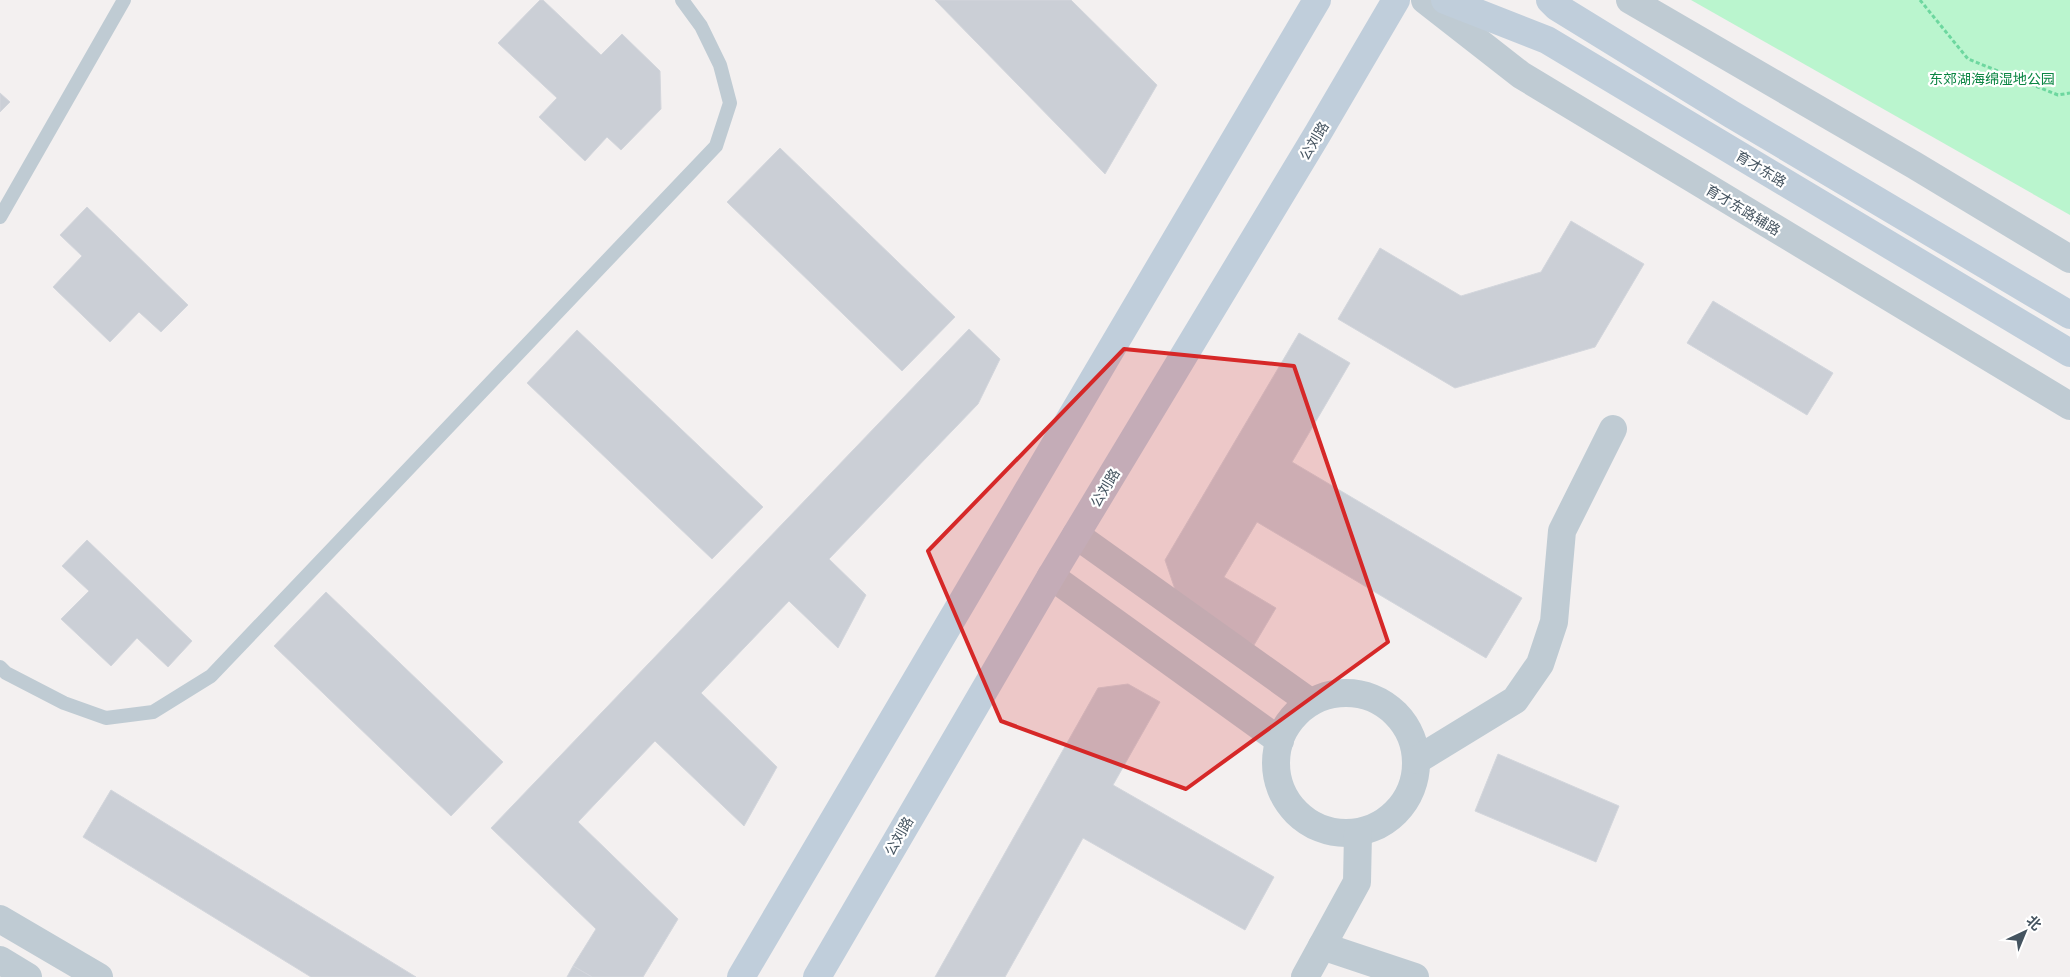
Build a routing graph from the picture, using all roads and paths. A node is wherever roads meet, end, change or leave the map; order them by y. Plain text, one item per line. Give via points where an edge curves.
1 (124, 0) edge
2 (682, 0) edge
3 (1317, 0) edge
4 (1396, 0) edge
5 (1425, 0) edge
6 (1445, 0) edge
7 (1550, 0) edge
8 (1630, 0) edge
9 (1920, 0) edge
10 (2070, 93) edge
11 (0, 217) edge
12 (2070, 259) edge
13 (2070, 315) edge
14 (2070, 353) edge
15 (2070, 406) edge
16 (1613, 429) dead end
17 (1076, 535) junction
18 (1051, 576) junction
19 (0, 668) edge
20 (1310, 702) junction
21 (1280, 741) junction
22 (1417, 760) junction
23 (1358, 833) junction
24 (0, 919) edge
25 (1322, 946) junction
26 (0, 960) edge
27 (28, 977) edge
28 (99, 977) edge
29 (741, 977) edge
30 (817, 977) edge
31 (1304, 977) edge
32 (1415, 977) edge

1 - 11 lane
2 - 19 lane via 701,26 720,65 730,103 716,146 210,676 153,712 106,718 64,703
3 - 29 main road
4 - 17 main road, 公刘路
5 - 15 street, 育才东路辅路 via 1521,75
6 - 14 main road, 育才东路 via 1547,40
7 - 13 main road via 1731,114
8 - 12 street
9 - 10 path via 1968,59 2058,95
16 - 22 street via 1562,530 1554,622 1540,664 1515,700
17 - 18 main road, 公刘路
17 - 20 street
18 - 21 street
18 - 30 main road, 公刘路
20 - 21 street via 1286,726
20 - 22 street via 1333,694 1357,694 1380,701 1398,716 1411,737
21 - 23 street via 1276,764 1280,788 1293,809 1319,827 1334,832
22 - 23 street via 1415,780 1407,799 1394,815
23 - 25 street via 1357,882
24 - 28 street
25 - 31 street
25 - 32 street
26 - 27 street

